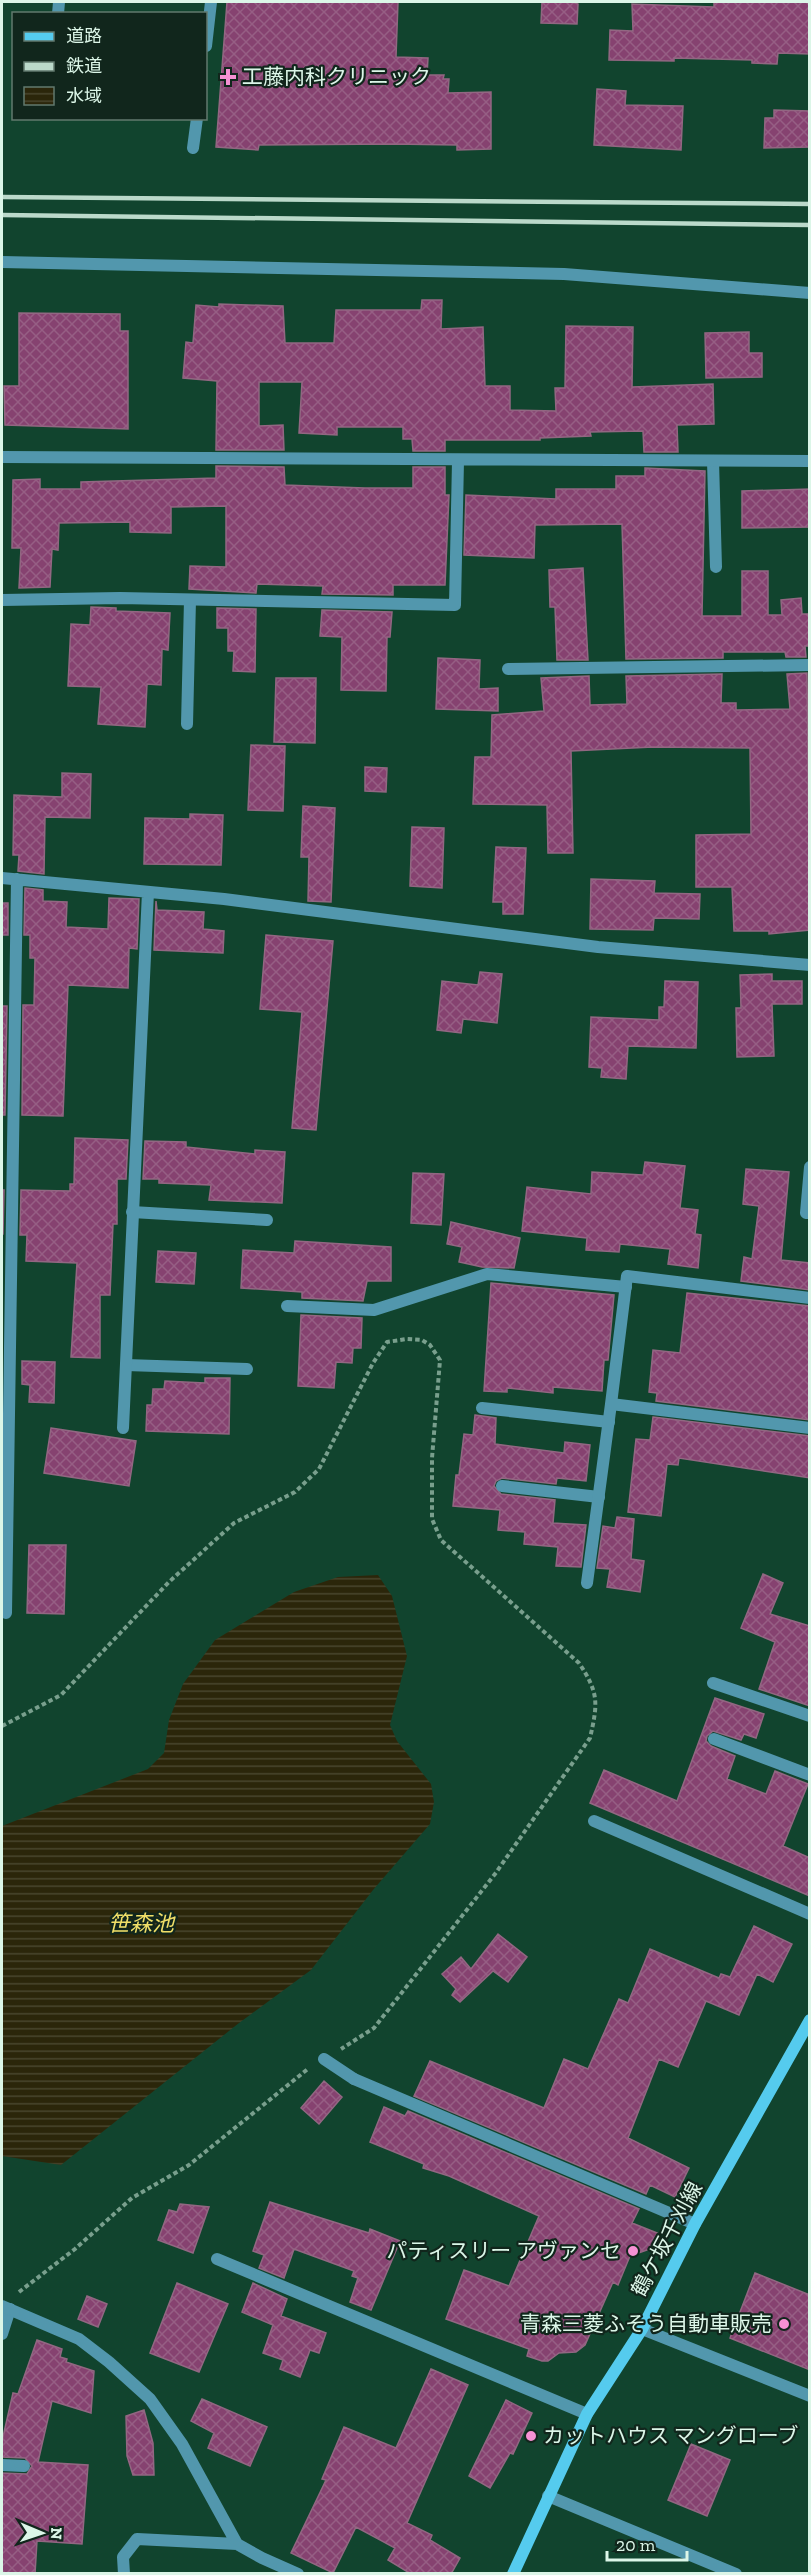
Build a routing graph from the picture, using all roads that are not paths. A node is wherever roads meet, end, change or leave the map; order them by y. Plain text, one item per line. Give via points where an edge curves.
1 (211, 2) edge
2 (207, 37) edge
3 (197, 120) edge
4 (193, 148) dead end
5 (2, 262) edge
6 (810, 293) edge
7 (2, 457) edge
8 (458, 461) junction
9 (713, 461) junction
10 (810, 461) edge
11 (716, 567) dead end
12 (2, 600) edge
13 (190, 600) junction
14 (810, 665) edge
15 (508, 669) dead end
16 (188, 724) dead end
17 (2, 878) edge
18 (17, 879) junction
19 (148, 892) junction
20 (810, 965) edge
21 (810, 1167) edge
22 (132, 1212) junction
23 (810, 1213) edge
24 (267, 1220) dead end
25 (626, 1287) junction
26 (810, 1298) edge
27 (287, 1306) dead end
28 (126, 1365) junction
29 (247, 1369) dead end
30 (611, 1404) junction
31 (482, 1408) dead end
32 (609, 1422) junction
33 (123, 1428) dead end
34 (810, 1428) edge
35 (5, 1481) edge
36 (502, 1486) dead end
37 (599, 1497) junction
38 (587, 1583) dead end
39 (6, 1612) dead end
40 (713, 1683) dead end
41 (810, 1716) edge
42 (714, 1740) dead end
43 (810, 1774) edge
44 (594, 1821) dead end
45 (810, 1914) edge
46 (810, 2020) edge
47 (324, 2059) road end
48 (695, 2224) junction
49 (217, 2259) dead end
50 (6, 2307) edge
51 (642, 2329) junction
52 (2, 2334) edge
53 (810, 2396) edge
54 (587, 2414) junction
55 (2, 2465) edge
56 (24, 2466) dead end
57 (548, 2496) junction
58 (237, 2544) junction
59 (123, 2574) edge
60 (298, 2574) edge
61 (513, 2574) edge
62 (736, 2574) edge

1 - 2 street
3 - 4 street
5 - 6 street via 564,274
7 - 8 street
8 - 9 street
8 - 13 street via 455,605
9 - 10 street
9 - 11 street
12 - 13 street
13 - 16 street
14 - 15 street
17 - 18 street
18 - 19 street
18 - 35 street
19 - 20 street via 362,915 598,947
19 - 22 street
21 - 23 street via 806,1213
22 - 24 street
22 - 28 street
25 - 26 street via 627,1276
25 - 27 street via 487,1274 374,1310
25 - 30 street
28 - 29 street
28 - 33 street
30 - 32 street
30 - 34 street
31 - 32 street
32 - 37 street
35 - 39 street
36 - 37 street
37 - 38 street
40 - 41 street
42 - 43 street
44 - 45 street
46 - 48 main road, 鶴ケ坂千刈線
47 - 48 street via 354,2079
48 - 51 main road, 鶴ケ坂千刈線
49 - 54 street
50 - 52 street
50 - 58 street via 79,2339 150,2399 182,2444
51 - 53 street
51 - 54 main road, 鶴ケ坂千刈線
54 - 57 main road, 鶴ケ坂千刈線
55 - 56 street
57 - 61 main road, 鶴ケ坂千刈線
57 - 62 street
58 - 59 street via 137,2539 123,2557
58 - 60 street

